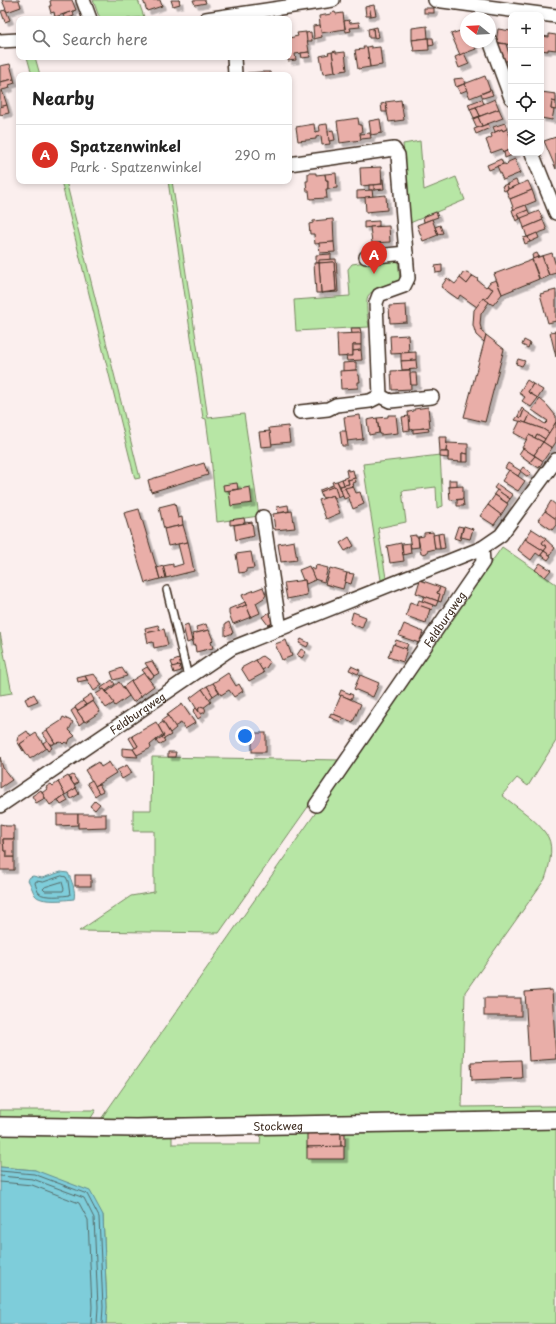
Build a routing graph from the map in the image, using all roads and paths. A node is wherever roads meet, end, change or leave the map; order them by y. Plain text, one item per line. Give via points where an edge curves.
1 (84, 0) edge
2 (333, 0) edge
3 (435, 0) edge
4 (479, 8) edge
5 (89, 16) edge
6 (237, 16) edge
7 (556, 16) edge
8 (16, 40) edge
9 (0, 41) edge
10 (493, 48) edge
11 (234, 60) edge
12 (235, 72) edge
13 (508, 90) edge
14 (533, 156) edge
15 (292, 164) edge
16 (556, 212) edge
17 (406, 253) junction
18 (366, 257) dead end
19 (380, 396) junction
20 (432, 397) dead end
21 (300, 412) dead end
22 (556, 460) edge
23 (263, 517) dead end
24 (482, 548) junction
25 (167, 590) dead end
26 (280, 629) junction
27 (188, 677) junction
28 (316, 805) dead end
29 (0, 806) edge
30 (556, 1120) edge
31 (0, 1126) edge

1 - 5 street
2 - 6 street
3 - 4 street
4 - 7 street
8 - 9 street
10 - 13 street
11 - 12 street
14 - 16 street
15 - 17 street via 394,149 398,155
17 - 18 street
17 - 19 street via 408,278 404,286 379,295 376,303
19 - 20 street via 390,401
19 - 21 street via 370,401
22 - 24 street, Feldburgweg via 501,535
23 - 26 street
24 - 26 street, Feldburgweg
24 - 28 street, Feldburgweg via 483,562
25 - 27 lane
26 - 27 street, Feldburgweg via 232,648
27 - 29 street, Feldburgweg
30 - 31 street, Stockweg via 136,1128

